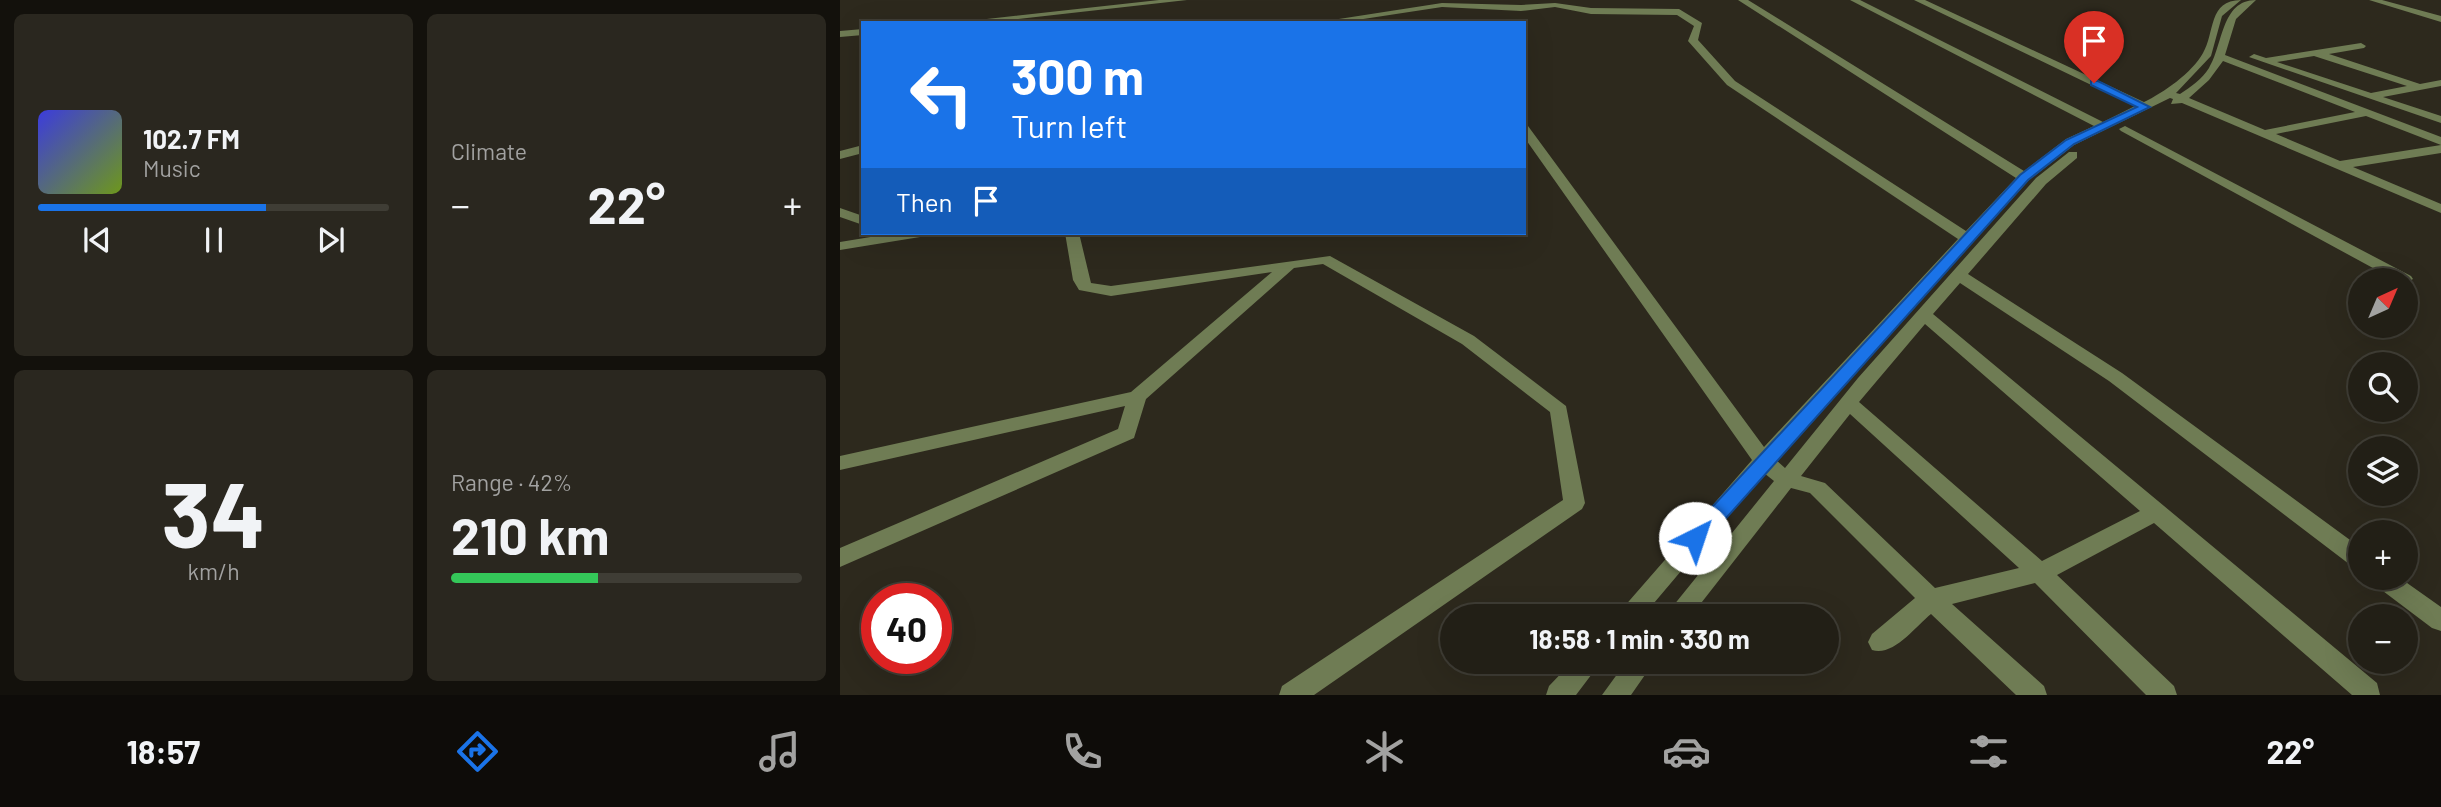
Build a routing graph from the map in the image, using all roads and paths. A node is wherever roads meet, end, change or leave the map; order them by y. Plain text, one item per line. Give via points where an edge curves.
1 (1183, 0) edge
2 (1742, 0) edge
3 (1854, 0) edge
4 (1918, 0) edge
5 (2237, 0) edge
6 (2252, 0) edge
7 (2373, 0) edge
8 (1442, 6) edge
9 (2441, 19) edge
10 (975, 21) edge
11 (1332, 21) edge
12 (861, 32) edge
13 (840, 34) edge
14 (2361, 46) dead end
15 (2220, 51) junction
16 (2315, 53) junction
17 (2264, 60) junction
18 (2441, 83) edge
19 (2420, 87) junction
20 (2175, 96) junction
21 (2371, 96) junction
22 (2145, 107) junction
23 (2366, 113) junction
24 (2441, 120) edge
25 (2105, 127) junction
26 (2125, 129) junction
27 (2265, 134) junction
28 (1527, 136) edge
29 (2441, 141) edge
30 (2441, 149) edge
31 (861, 150) edge
32 (840, 155) edge
33 (2339, 165) junction
34 (2024, 177) junction
35 (2441, 209) edge
36 (840, 212) edge
37 (861, 221) edge
38 (861, 222) edge
39 (840, 226) edge
40 (908, 235) edge
41 (1072, 235) edge
42 (1966, 239) junction
43 (840, 246) edge
44 (1290, 264) junction
45 (2384, 268) edge
46 (1961, 277) junction
47 (1925, 316) junction
48 (1137, 397) junction
49 (1848, 402) junction
50 (1763, 461) junction
51 (840, 463) edge
52 (1785, 479) junction
53 (2156, 512) junction
54 (2348, 551) edge
55 (840, 558) edge
56 (2040, 573) junction
57 (2399, 590) edge
58 (1931, 599) junction
59 (1638, 604) edge
60 (1686, 604) edge
61 (2441, 621) edge
62 (1881, 642) dead end
63 (1577, 674) edge
64 (1632, 674) edge
65 (2368, 692) dead end
66 (1292, 695) edge
67 (1559, 695) edge
68 (1615, 695) edge
69 (2034, 695) edge
70 (2164, 695) edge

1 - 10 street
2 - 34 street
3 - 25 street
4 - 22 street
5 - 20 street via 2218,15 2208,54
6 - 15 street via 2230,19
7 - 9 street
8 - 11 street
8 - 42 street via 1560,5 1591,11 1686,14 1699,25 1693,41 1731,83
12 - 13 street
14 - 16 street
15 - 17 street
15 - 20 street via 2201,82
15 - 23 street
16 - 17 street
16 - 19 street
17 - 21 street
18 - 19 street
19 - 21 street
20 - 22 street
20 - 26 street
20 - 27 street
21 - 24 street
22 - 25 street
23 - 27 street
23 - 29 street
25 - 34 street via 2070,142
26 - 45 street
26 - 46 street via 2060,164
27 - 33 street
28 - 50 street
30 - 33 street
31 - 32 street
33 - 35 street
34 - 42 street
36 - 37 street
38 - 39 street
40 - 43 street
41 - 44 street via 1081,280 1085,287 1096,290
42 - 50 street
44 - 48 street
44 - 66 street via 1325,259 1468,340 1559,410 1574,503
46 - 47 street
46 - 54 street via 2162,408
47 - 49 street
47 - 53 street
48 - 51 street
48 - 55 street via 1127,433
49 - 52 street
49 - 56 street
50 - 52 street
50 - 59 street
52 - 58 street via 1817,488
52 - 60 street
53 - 56 street
53 - 65 street
56 - 58 street
56 - 70 street
57 - 61 street
58 - 62 street
58 - 69 street
63 - 67 street
64 - 68 street

